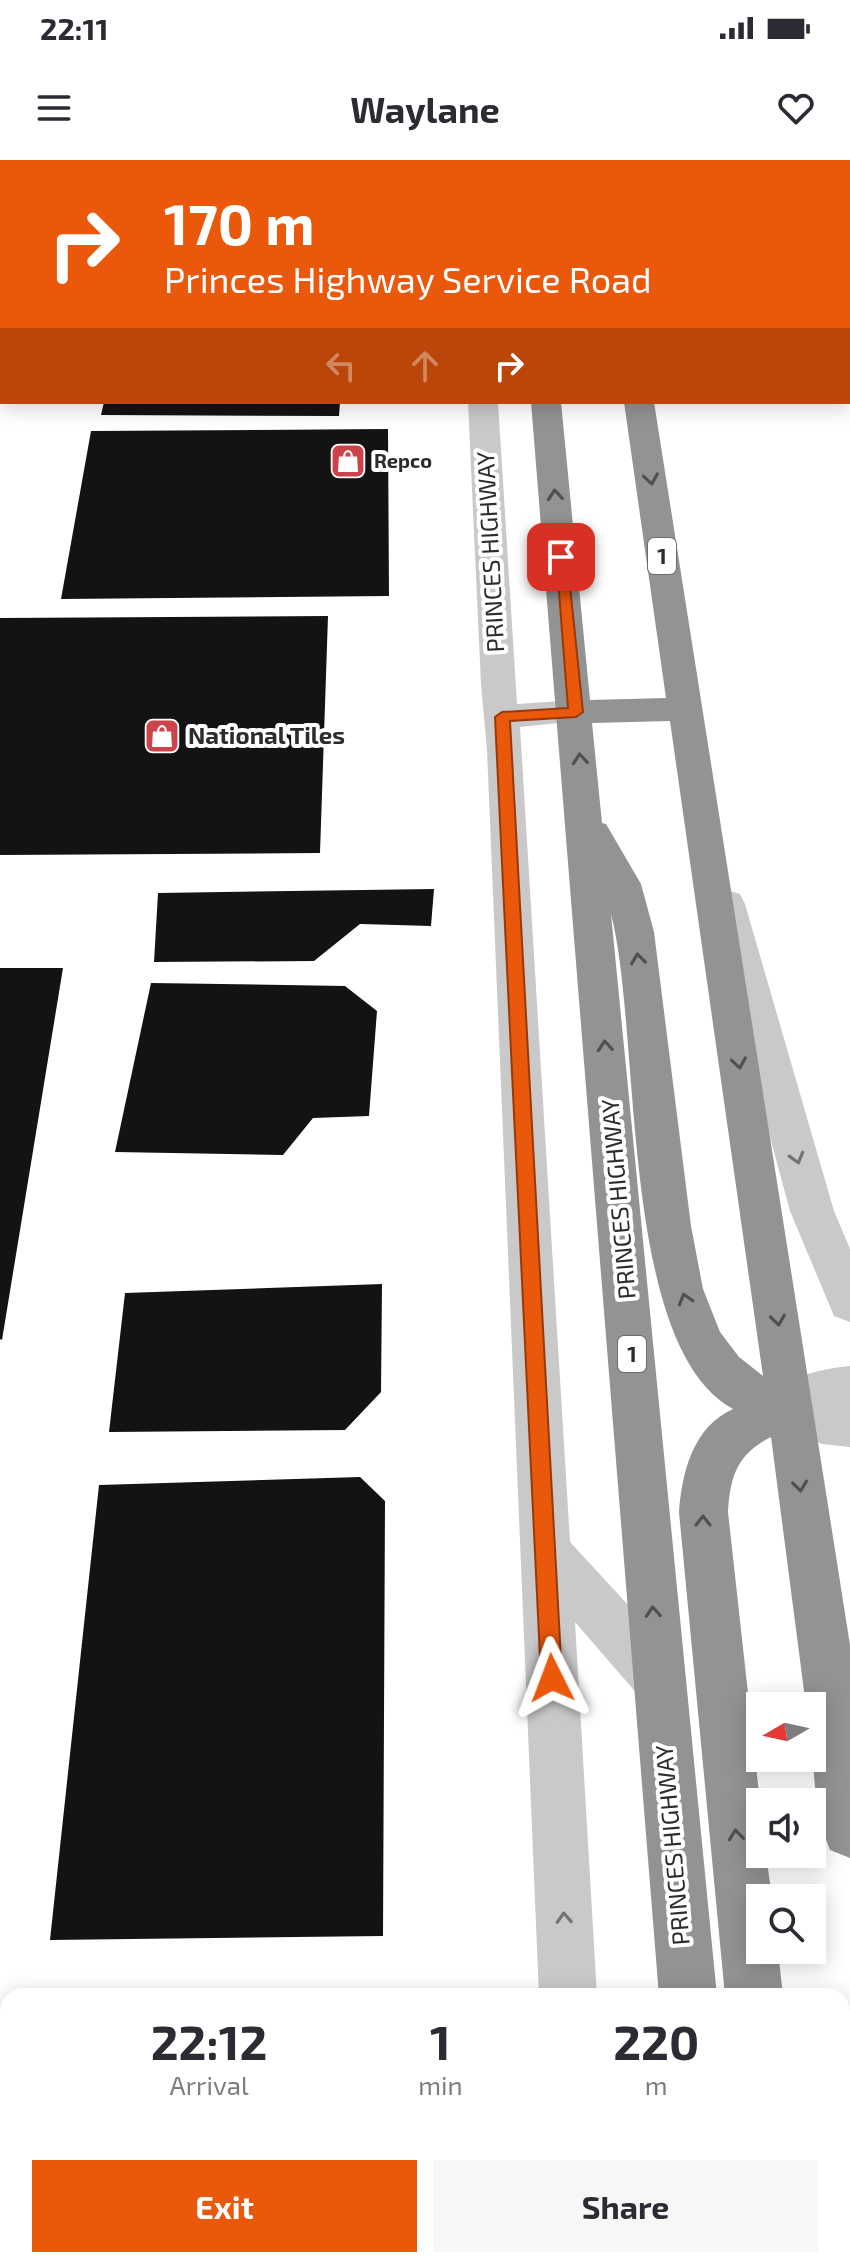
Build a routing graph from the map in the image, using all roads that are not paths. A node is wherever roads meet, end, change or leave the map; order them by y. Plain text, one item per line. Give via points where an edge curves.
1 (483, 404) edge
2 (546, 404) edge
3 (639, 404) edge
4 (686, 709) junction
5 (576, 712) junction
6 (502, 717) junction
7 (701, 813) junction
8 (586, 823) junction
9 (850, 1302) edge
10 (850, 1387) edge
11 (791, 1409) junction
12 (850, 1425) edge
13 (545, 1551) junction
14 (658, 1677) junction
15 (846, 1748) edge
16 (850, 1830) edge
17 (568, 1988) edge
18 (687, 1988) edge
19 (753, 1988) edge

1 - 6 street, PRINCES HIGHWAY
5 -> 2 highway, PRINCES HIGHWAY / 1
3 -> 4 highway, 1
4 - 5 highway
4 - 7 highway, 1
5 - 6 street
8 -> 5 highway, PRINCES HIGHWAY / 1
6 - 13 street, PRINCES HIGHWAY
7 -> 9 street via 808,1198
7 -> 11 highway, 1
11 -> 8 highway via 733,1384 712,1359 690,1315 671,1240 634,924 613,866
14 -> 8 highway, PRINCES HIGHWAY / 1
10 - 11 street via 814,1392
11 - 12 street via 822,1422
11 -> 15 highway, 1
19 -> 11 highway via 704,1539 704,1492 709,1463 723,1442 757,1419
13 - 14 street
17 -> 13 street, PRINCES HIGHWAY
14 - 18 highway, PRINCES HIGHWAY / 1
15 - 16 highway, 1

